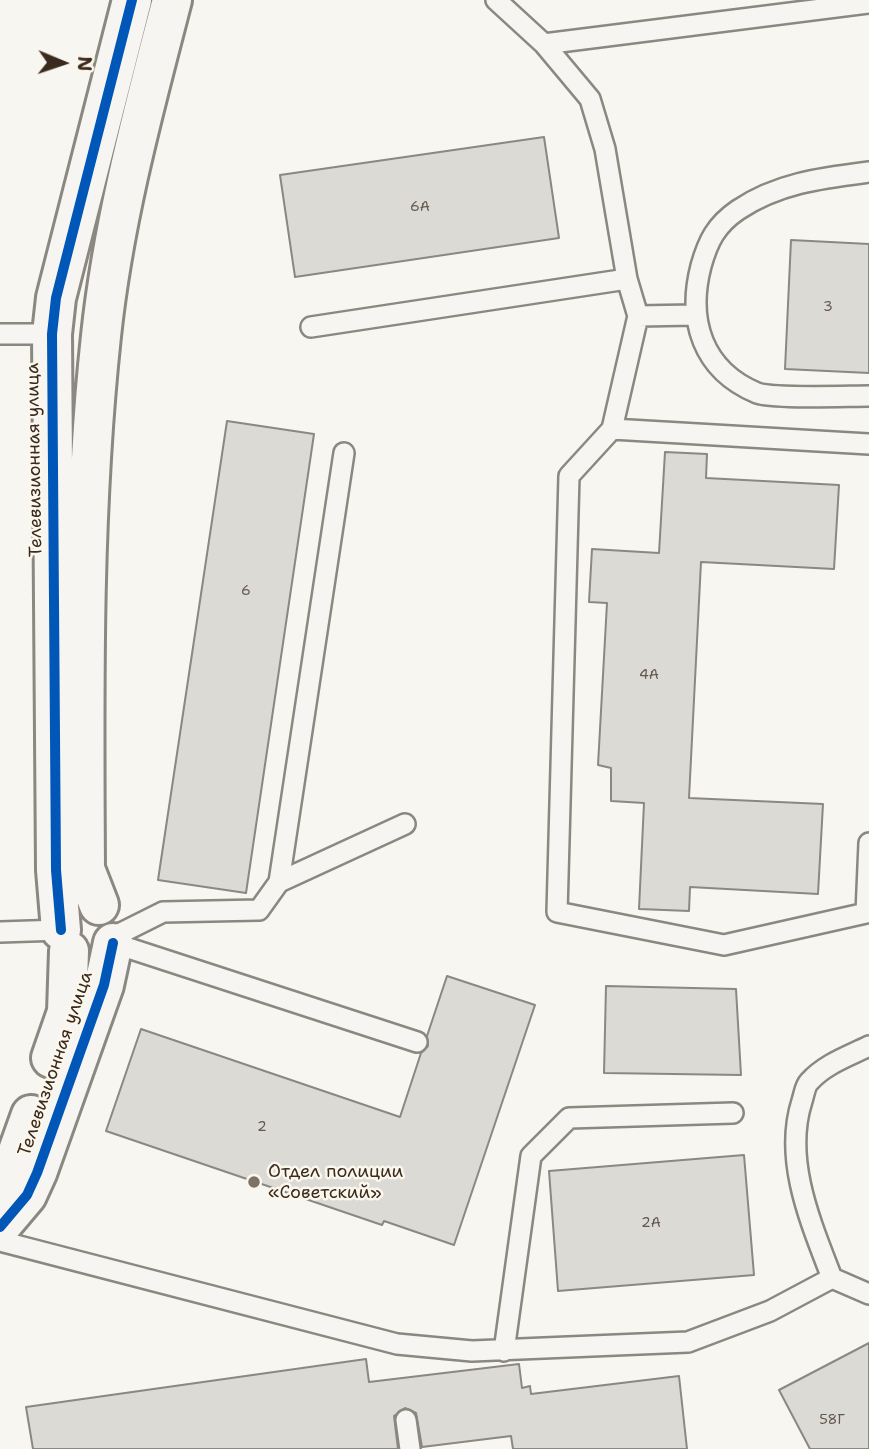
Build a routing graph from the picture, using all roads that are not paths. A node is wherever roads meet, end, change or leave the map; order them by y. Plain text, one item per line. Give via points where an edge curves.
1 (132, 0) edge
2 (172, 0) edge
3 (496, 0) edge
4 (869, 3) edge
5 (544, 44) junction
6 (869, 172) edge
7 (627, 279) junction
8 (694, 315) junction
9 (638, 316) junction
10 (311, 327) dead end
11 (0, 334) edge
12 (52, 334) junction
13 (869, 396) edge
14 (612, 429) junction
15 (869, 444) edge
16 (344, 453) dead end
17 (405, 824) dead end
18 (869, 842) edge
19 (279, 882) junction
20 (109, 928) junction
21 (0, 932) edge
22 (65, 940) junction
23 (417, 1042) dead end
24 (869, 1046) edge
25 (733, 1114) dead end
26 (0, 1179) edge
27 (0, 1227) edge
28 (0, 1241) edge
29 (832, 1278) junction
30 (869, 1294) edge
31 (503, 1351) junction
32 (406, 1420) dead end
33 (410, 1449) edge

1 - 12 street, Телевизионная улица via 56,298
2 - 20 street via 135,140 108,284 95,401 83,626 85,869
3 - 5 lane
4 - 5 lane
5 - 7 lane via 590,99 605,149
6 - 8 lane via 813,178 771,191 736,211 709,236
7 - 9 lane
7 - 10 lane
8 - 9 lane
8 - 13 lane via 709,355 734,381 761,394
9 - 14 lane
11 - 12 lane
12 - 22 street, Телевизионная улица via 56,870
14 - 15 lane
14 - 18 lane via 569,476 557,912 724,945 866,913
16 - 19 lane
17 - 19 lane
19 - 20 lane via 258,910 163,912
20 - 22 street via 76,906 65,916
20 - 23 lane
20 - 27 street, Телевизионная улица via 104,985 37,1173 27,1195
21 - 22 lane
22 - 26 street, Телевизионная улица via 67,1012 17,1154
24 - 29 lane via 829,1066 808,1083 796,1118 795,1150 805,1206
25 - 31 lane via 569,1118 531,1156
28 - 31 lane via 397,1344
29 - 30 lane
29 - 31 lane via 770,1311 688,1342
32 - 33 lane

